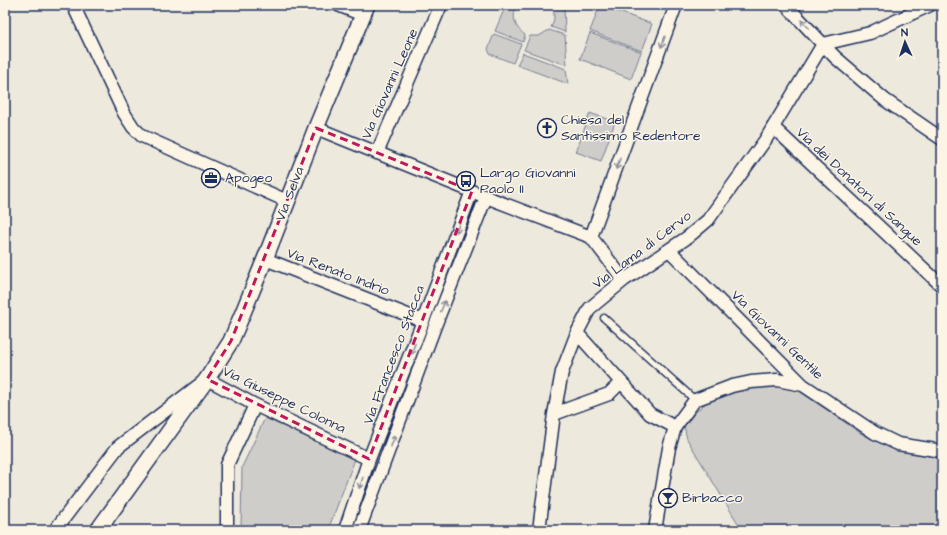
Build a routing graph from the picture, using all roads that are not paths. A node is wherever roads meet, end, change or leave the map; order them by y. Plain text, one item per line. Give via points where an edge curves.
1 (73, 5) edge
2 (338, 5) edge
3 (441, 5) edge
4 (676, 5) edge
5 (786, 5) edge
6 (930, 5) edge
7 (365, 10) edge
8 (823, 44) junction
9 (773, 127) junction
10 (316, 128) junction
11 (942, 139) edge
12 (377, 153) junction
13 (472, 191) junction
14 (486, 197) junction
15 (287, 201) junction
16 (591, 237) junction
17 (669, 250) junction
18 (265, 259) junction
19 (624, 280) junction
20 (942, 286) edge
21 (604, 318) dead end
22 (423, 321) junction
23 (577, 333) junction
24 (206, 379) junction
25 (621, 382) junction
26 (803, 385) junction
27 (695, 400) junction
28 (255, 405) junction
29 (554, 414) junction
30 (675, 427) junction
31 (942, 451) edge
32 (370, 459) junction
33 (55, 530) edge
34 (98, 530) edge
35 (228, 530) edge
36 (344, 530) edge
37 (359, 530) edge
38 (539, 530) edge
39 (655, 530) edge

1 - 15 street via 124,113 142,136
2 - 7 street
3 - 12 street, Via Giovanni Leone
4 -> 16 street
8 -> 5 street
6 - 8 street via 870,33
7 - 10 street, Via Selva
8 - 9 street, Via Lama di Cervo
8 - 11 street via 885,100
9 - 17 street, Via Lama di Cervo via 708,220
9 - 20 street, Via dei Donatori di Sangue
10 - 12 street
10 - 15 street, Via Selva
12 - 13 street
13 - 14 street
13 -> 22 street, Via Francesco Stacca
14 - 16 street
37 -> 14 street, Via Francesco Stacca
15 - 18 street, Via Selva
16 - 19 street
17 - 19 street, Via Lama di Cervo
17 - 26 street, Via Giovanni Gentile
18 - 22 street, Via Renato Indrio
18 - 24 street, Via Selva via 231,340
19 - 23 street, Via Lama di Cervo via 590,308
21 - 27 lane
22 -> 32 street, Via Francesco Stacca
23 - 25 street
23 - 29 street, Via Lama di Cervo via 562,372
24 - 28 street, Via Giuseppe Colonna
24 - 33 street via 118,447
24 - 34 street, Via Selva
25 - 29 street via 609,394
25 - 30 street via 650,414
26 - 27 street via 777,380 751,382 732,386
26 - 31 street, Via Giovanni Gentile via 874,433 898,444
27 - 30 street
28 - 32 street, Via Giuseppe Colonna
28 - 35 street via 227,465
29 - 38 street, Via Lama di Cervo
30 - 39 street
32 -> 36 street, Via Francesco Stacca

